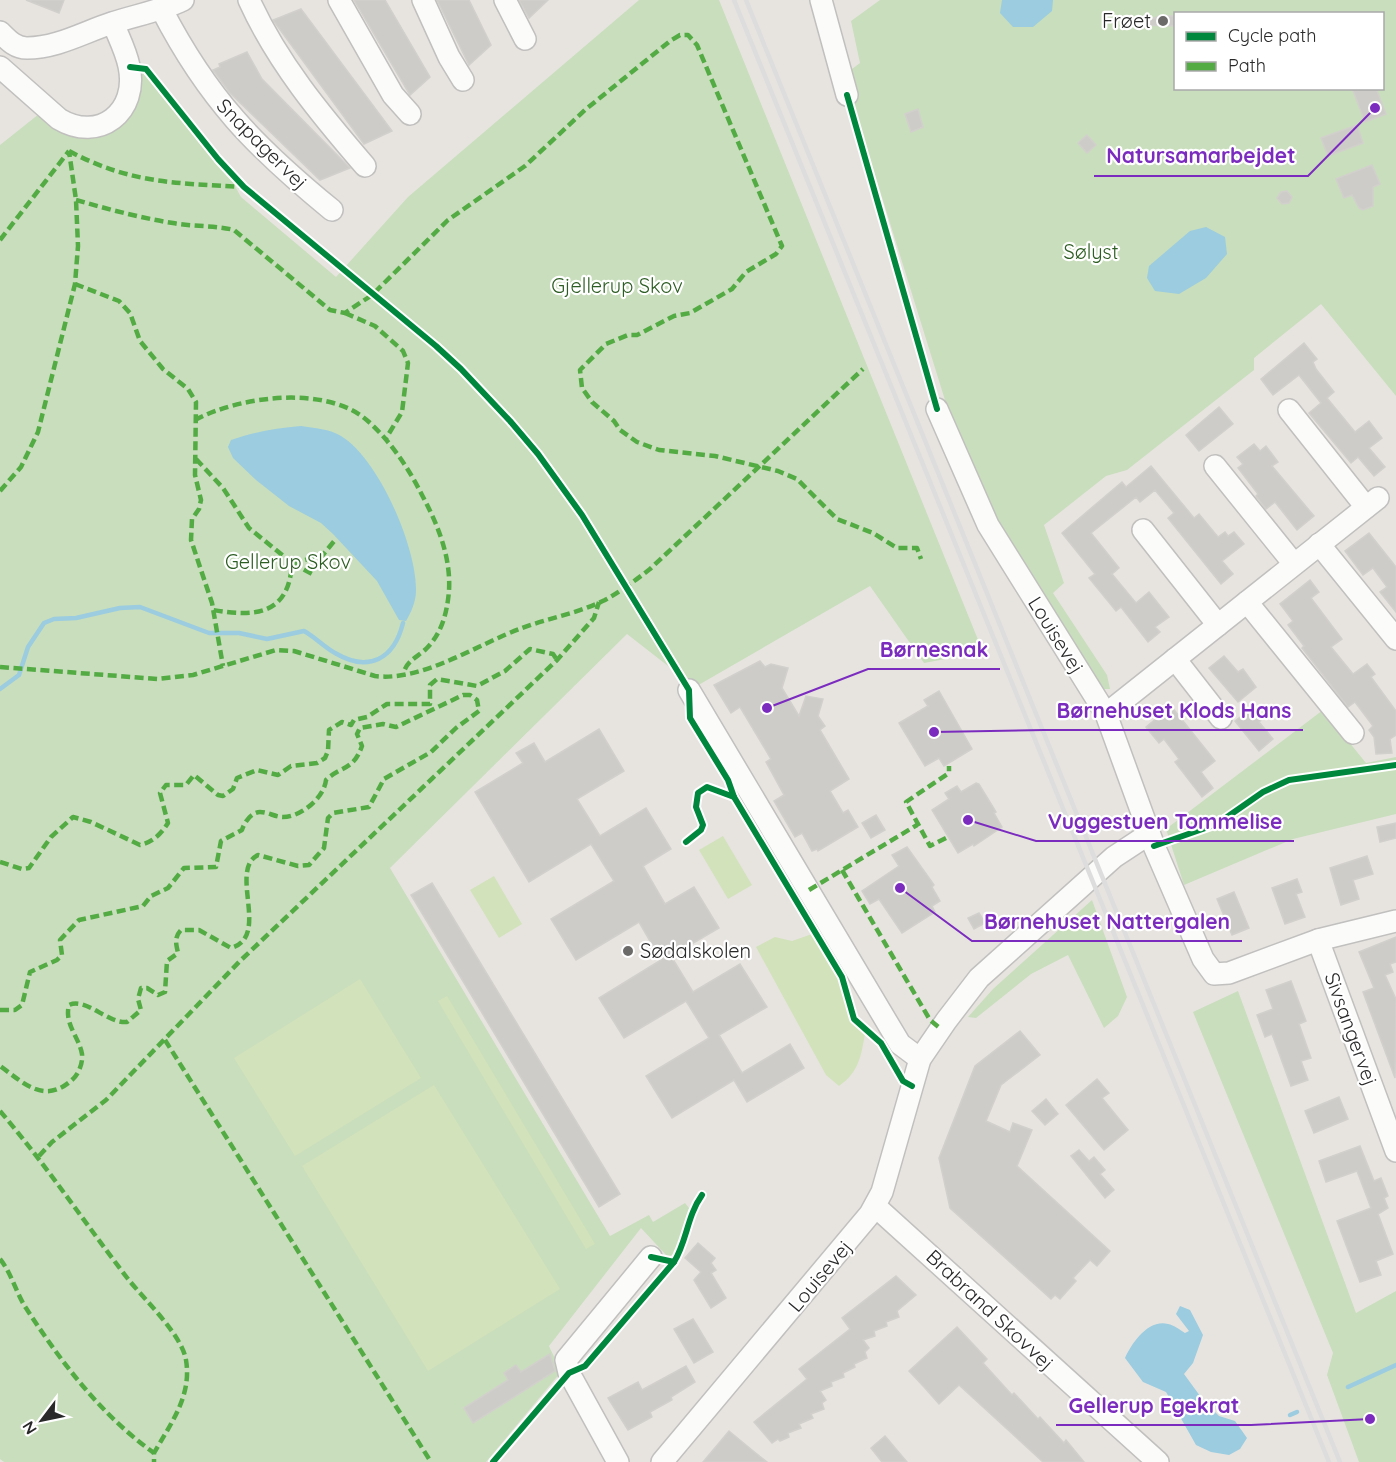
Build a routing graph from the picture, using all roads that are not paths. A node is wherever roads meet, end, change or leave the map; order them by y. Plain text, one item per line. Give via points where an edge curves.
1 (183, 0) edge
2 (249, 0) edge
3 (339, 0) edge
4 (423, 0) edge
5 (505, 0) edge
6 (821, 0) edge
7 (162, 10) junction
8 (113, 22) junction
9 (0, 32) edge
10 (525, 39) dead end
11 (0, 67) edge
12 (463, 81) dead end
13 (847, 95) dead end
14 (410, 114) dead end
15 (365, 166) dead end
16 (332, 210) dead end
17 (938, 409) dead end
18 (1289, 410) dead end
19 (1215, 466) dead end
20 (1143, 530) dead end
21 (1319, 544) junction
22 (1294, 564) junction
23 (1247, 602) junction
24 (1218, 625) junction
25 (1396, 639) edge
26 (1175, 659) junction
27 (689, 690) dead end
28 (1106, 714) junction
29 (1221, 718) dead end
30 (1353, 733) dead end
31 (1149, 834) junction
32 (1396, 921) edge
33 (1318, 940) junction
34 (921, 1059) junction
35 (1396, 1151) edge
36 (875, 1206) junction
37 (651, 1257) dead end
38 (618, 1462) edge
39 (663, 1462) edge
40 (1158, 1462) edge

1 - 7 street
2 - 15 street via 278,54
3 - 14 street via 393,95
4 - 12 street
5 - 10 street
6 - 13 street
7 - 8 street
7 - 16 street, Snapagervej via 185,54 238,125 280,168
8 - 9 street via 55,43 25,49 11,44
8 - 11 street via 130,67 130,85 122,111 104,124 80,129 70,126
17 - 28 street, Louisevej via 987,525
18 - 21 street via 1372,502
19 - 22 street
20 - 24 street
21 - 22 street
21 - 25 street
22 - 23 street
23 - 24 street
23 - 30 street
24 - 26 street
26 - 28 street
26 - 29 street
27 - 34 street via 900,1044
28 - 31 street, Louisevej
31 - 33 street via 1203,958 1214,974 1229,973
31 - 34 street, Louisevej via 1114,856 979,978
32 - 33 street
33 - 35 street, Sivsangervej
34 - 36 street, Louisevej
36 - 39 street, Louisevej via 857,1233
36 - 40 street, Brabrand Skovvej
37 - 38 street via 566,1360 569,1373

